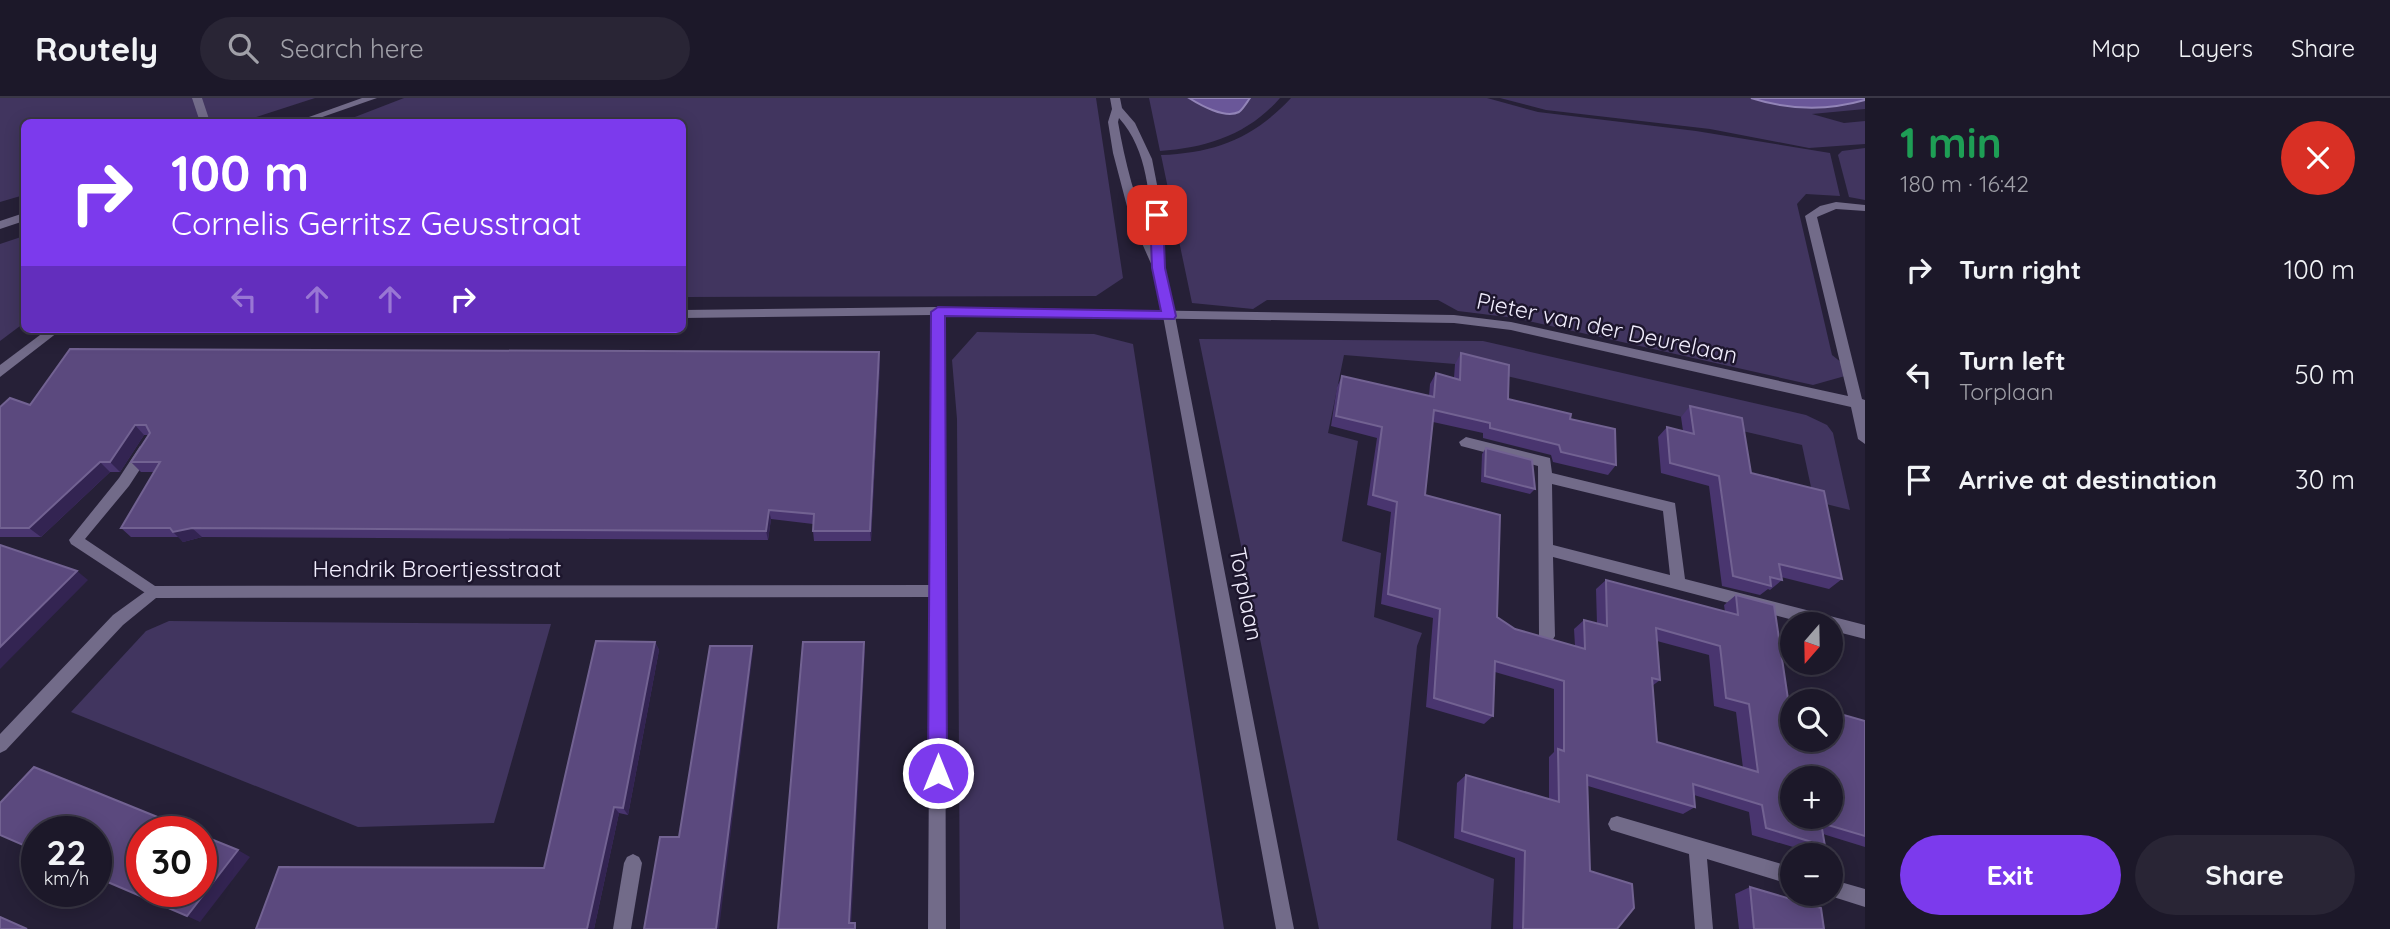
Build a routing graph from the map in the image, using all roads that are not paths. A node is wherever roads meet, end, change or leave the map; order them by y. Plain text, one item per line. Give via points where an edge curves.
1 (197, 98) edge
2 (372, 98) edge
3 (1116, 104) edge
4 (204, 119) edge
5 (309, 119) edge
6 (1865, 208) edge
7 (21, 218) edge
8 (0, 225) edge
9 (1158, 268) junction
10 (938, 312) junction
11 (686, 314) edge
12 (1169, 316) junction
13 (51, 333) edge
14 (0, 372) edge
15 (1861, 404) edge
16 (1865, 439) edge
17 (150, 442) edge
18 (1466, 442) dead end
19 (1545, 477) junction
20 (1547, 549) junction
21 (1678, 582) junction
22 (153, 592) junction
23 (938, 592) junction
24 (1865, 632) edge
25 (1547, 636) edge
26 (0, 745) edge
27 (1617, 824) dead end
28 (1697, 848) junction
29 (634, 863) dead end
30 (1780, 872) edge
31 (1843, 892) edge
32 (1865, 898) edge
33 (622, 929) edge
34 (937, 929) edge
35 (1285, 929) edge
36 (1704, 929) edge

1 - 4 street
2 - 5 street
3 - 9 street, Torplaan via 1113,122 1118,153 1135,214
3 - 9 street, Torplaan via 1131,121 1144,153 1157,215
6 - 15 street via 1845,204 1821,207 1811,216
7 - 8 street
9 - 12 street, Torplaan
10 - 11 street, Pieter van der Deurelaan
10 - 12 street, Pieter van der Deurelaan
10 - 23 street
12 - 15 street, Pieter van der Deurelaan via 1473,320
12 - 35 street, Torplaan
13 - 14 street
15 - 16 street
17 - 22 street via 76,540
18 - 19 street via 1545,461
19 - 20 street
19 - 21 street via 1670,507
20 - 21 street
20 - 25 street
21 - 24 street
22 - 23 street, Hendrik Broertjesstraat
22 - 26 street via 118,620
23 - 34 street
27 - 28 street
28 - 30 street
28 - 36 street
29 - 33 street
31 - 32 street

